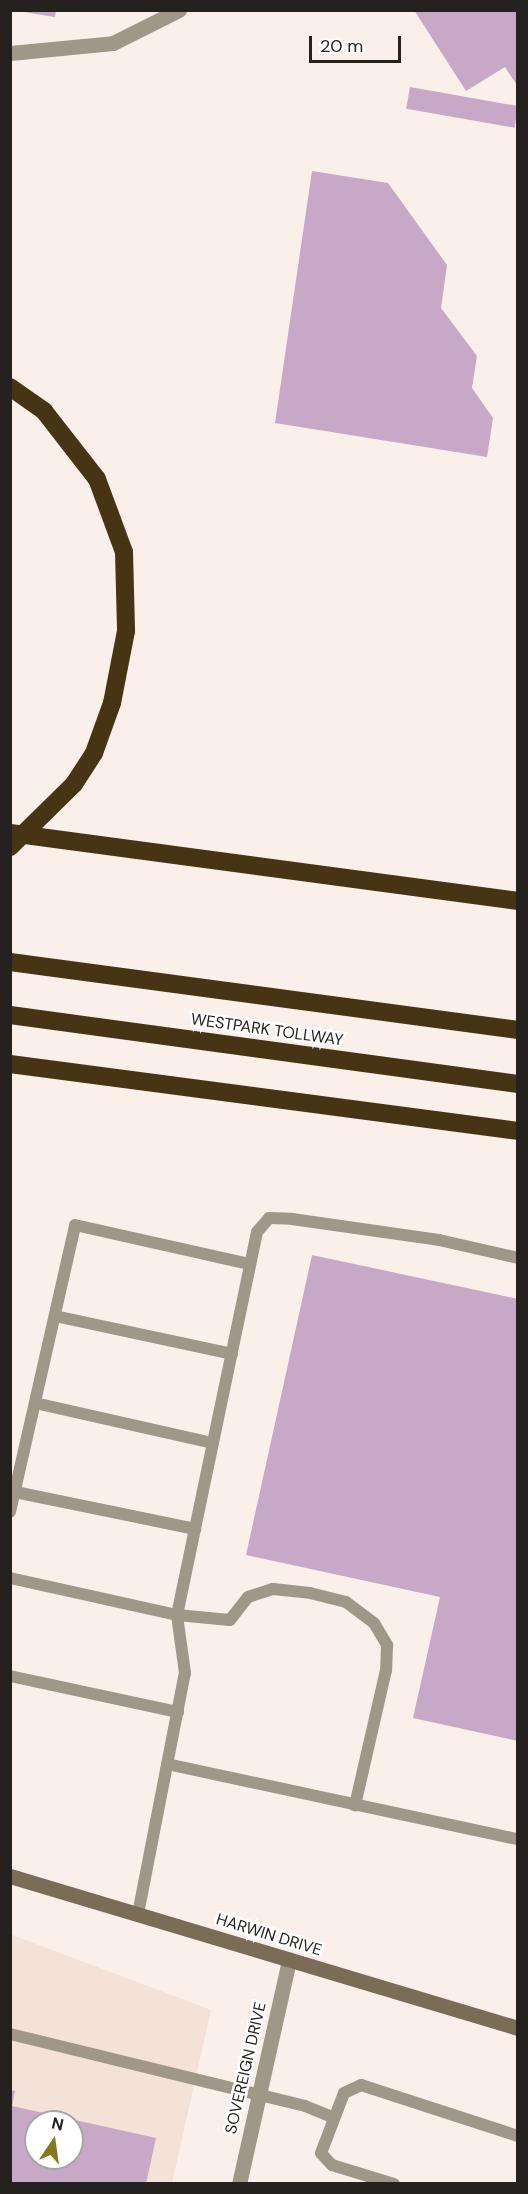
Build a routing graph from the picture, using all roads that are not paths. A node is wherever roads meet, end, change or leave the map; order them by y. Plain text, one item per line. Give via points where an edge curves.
1 (179, 10) edge
2 (10, 53) edge
3 (10, 387) edge
4 (10, 833) edge
5 (10, 847) edge
6 (518, 901) edge
7 (10, 963) edge
8 (10, 1015) edge
9 (518, 1030) edge
10 (10, 1064) edge
11 (518, 1084) edge
12 (518, 1131) edge
13 (518, 1258) edge
14 (250, 1264) junction
15 (55, 1316) junction
16 (232, 1354) junction
17 (35, 1403) junction
18 (213, 1443) junction
19 (15, 1492) junction
20 (10, 1512) edge
21 (195, 1529) junction
22 (10, 1578) edge
23 (177, 1615) junction
24 (10, 1676) edge
25 (178, 1712) junction
26 (167, 1764) junction
27 (355, 1805) junction
28 (518, 1839) edge
29 (10, 1876) edge
30 (138, 1914) junction
31 (289, 1960) junction
32 (518, 2028) edge
33 (10, 2034) edge
34 (259, 2094) junction
35 (334, 2118) junction
36 (518, 2136) edge
37 (239, 2184) edge
38 (394, 2184) edge

1 - 2 street via 113,43
3 - 5 highway, bridge via 44,411 97,479 124,552 126,631 112,703 94,753 74,784
4 - 6 highway
7 - 9 highway, WESTPARK TOLLWAY
8 - 11 highway, WESTPARK TOLLWAY
10 - 12 highway
13 - 14 lane via 439,1240 269,1218 257,1232
14 - 15 lane via 75,1225
14 - 16 lane
15 - 16 lane
15 - 17 lane
16 - 18 lane
17 - 18 lane
17 - 19 lane
18 - 21 lane
19 - 20 lane
19 - 21 lane
21 - 23 lane
22 - 23 lane
23 - 25 lane via 186,1673
23 - 27 lane via 230,1620 248,1597 273,1589 346,1602 374,1623 387,1645 386,1670
24 - 25 lane
25 - 26 lane
26 - 27 lane
26 - 30 lane
27 - 28 lane
29 - 30 main road, HARWIN DRIVE
30 - 31 main road, HARWIN DRIVE
31 - 32 main road, HARWIN DRIVE
31 - 34 street, SOVEREIGN DRIVE
33 - 34 lane
34 - 35 lane
34 - 37 street, SOVEREIGN DRIVE
35 - 36 lane via 344,2093 361,2085
35 - 38 lane via 321,2152 332,2165

